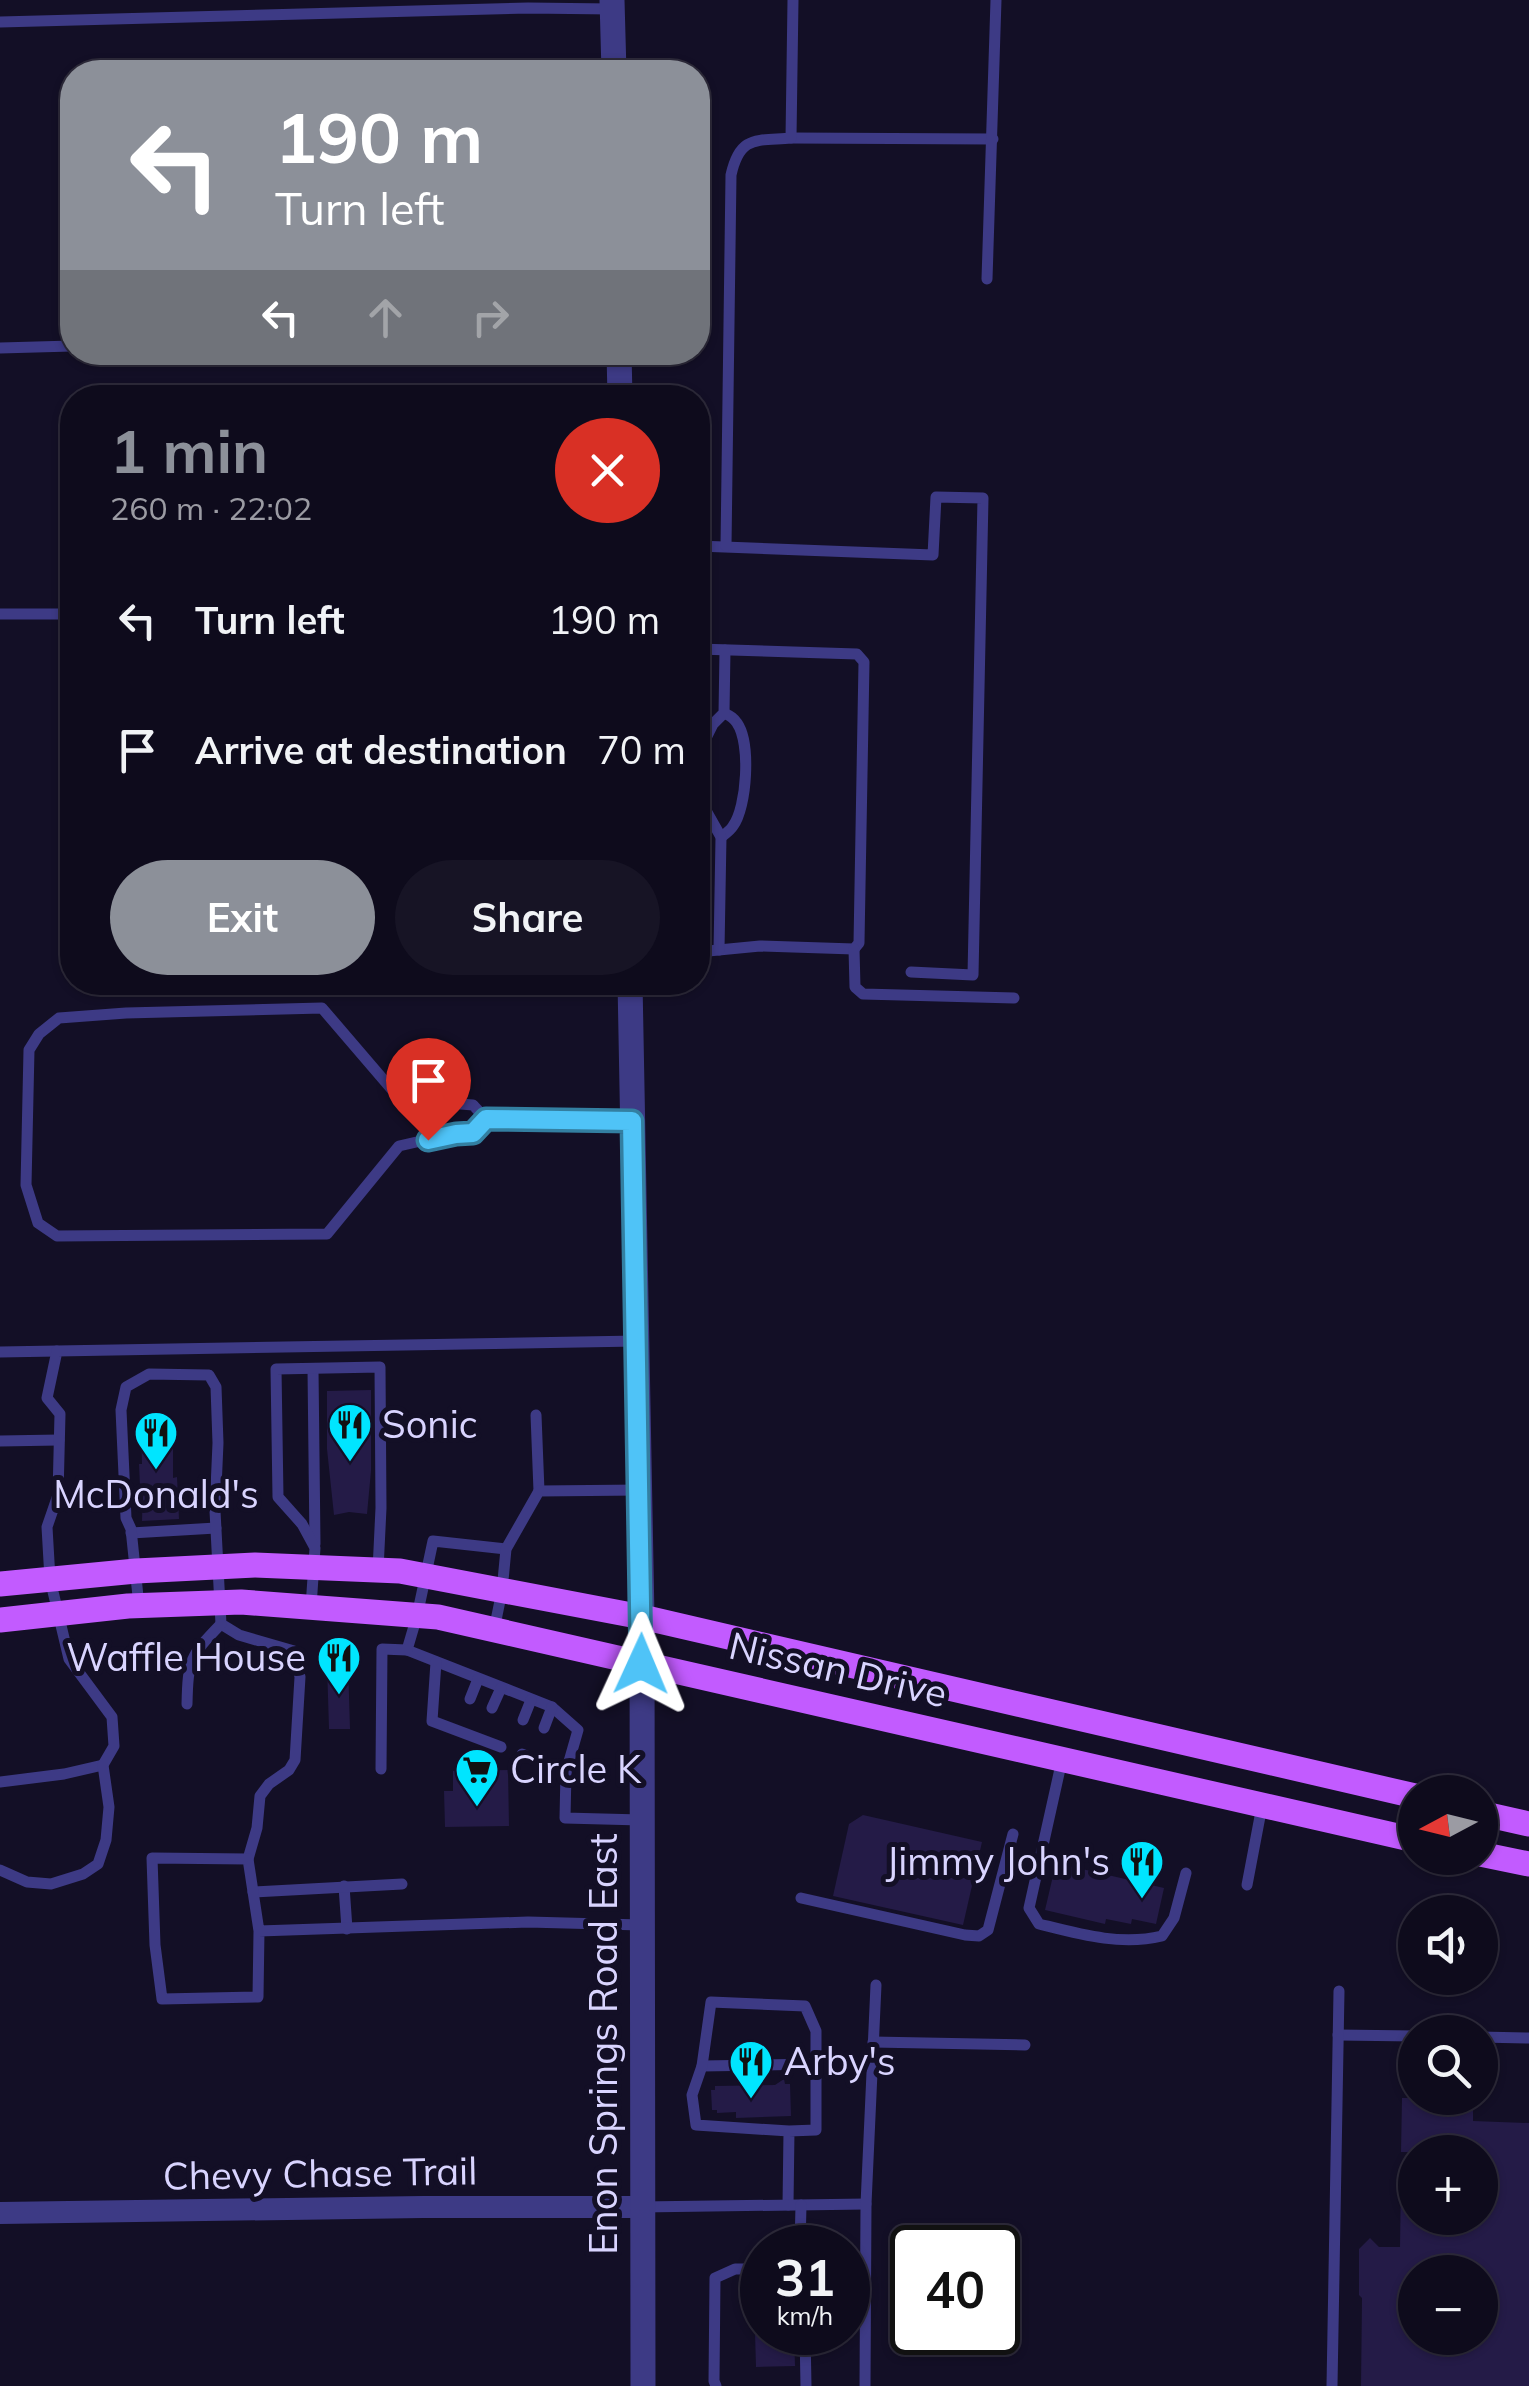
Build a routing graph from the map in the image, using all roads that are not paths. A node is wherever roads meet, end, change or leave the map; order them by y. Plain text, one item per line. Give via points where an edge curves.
1 (793, 0) edge
2 (996, 0) edge
3 (612, 4) edge
4 (0, 22) edge
5 (614, 60) edge
6 (791, 138) junction
7 (993, 139) junction
8 (987, 279) dead end
9 (60, 346) edge
10 (0, 348) edge
11 (710, 546) edge
12 (726, 546) junction
13 (0, 614) edge
14 (60, 614) edge
15 (710, 650) edge
16 (725, 650) junction
17 (724, 713) junction
18 (710, 728) edge
19 (710, 818) edge
20 (720, 837) junction
21 (854, 949) junction
22 (720, 950) junction
23 (710, 951) edge
24 (912, 972) dead end
25 (630, 995) edge
26 (1014, 998) dead end
27 (486, 1119) junction
28 (632, 1121) junction
29 (637, 1341) junction
30 (382, 1345) junction
31 (275, 1347) junction
32 (210, 1348) junction
33 (56, 1351) junction
34 (0, 1352) edge
35 (380, 1368) junction
36 (276, 1369) junction
37 (314, 1369) junction
38 (209, 1375) junction
39 (536, 1415) dead end
40 (59, 1440) junction
41 (0, 1441) edge
42 (640, 1490) junction
43 (539, 1491) junction
44 (216, 1528) junction
45 (131, 1533) junction
46 (506, 1549) junction
47 (315, 1558) junction
48 (217, 1567) junction
49 (378, 1570) junction
50 (136, 1571) junction
51 (426, 1576) junction
52 (50, 1579) junction
53 (0, 1584) edge
54 (502, 1591) junction
55 (138, 1606) junction
56 (311, 1607) junction
57 (220, 1613) junction
58 (56, 1614) junction
59 (417, 1616) junction
60 (642, 1617) junction
61 (0, 1620) edge
62 (494, 1630) junction
63 (407, 1650) junction
64 (436, 1662) junction
65 (641, 1664) junction
66 (478, 1679) junction
67 (501, 1688) junction
68 (470, 1699) dead end
69 (531, 1700) junction
70 (187, 1704) dead end
71 (492, 1708) dead end
72 (552, 1708) junction
73 (523, 1720) dead end
74 (544, 1728) dead end
75 (501, 1747) dead end
76 (530, 1754) dead end
77 (1062, 1760) junction
78 (103, 1765) junction
79 (381, 1769) dead end
80 (566, 1772) junction
81 (0, 1782) edge
82 (1398, 1792) edge
83 (1262, 1806) junction
84 (1498, 1817) edge
85 (641, 1820) junction
86 (1529, 1824) edge
87 (1014, 1834) dead end
88 (1398, 1836) edge
89 (1498, 1858) edge
90 (248, 1859) junction
91 (1529, 1864) edge
92 (0, 1870) edge
93 (1186, 1872) dead end
94 (402, 1884) dead end
95 (1247, 1885) dead end
96 (344, 1886) junction
97 (253, 1892) junction
98 (801, 1898) dead end
99 (641, 1924) junction
100 (347, 1929) junction
101 (259, 1931) junction
102 (876, 1986) dead end
103 (1339, 1991) dead end
104 (1338, 2035) junction
105 (1398, 2036) edge
106 (1498, 2037) edge
107 (1529, 2038) edge
108 (873, 2042) junction
109 (1025, 2045) dead end
110 (816, 2064) junction
111 (702, 2066) junction
112 (789, 2131) junction
113 (866, 2204) junction
114 (794, 2205) junction
115 (641, 2208) junction
116 (0, 2213) edge
117 (797, 2225) edge
118 (740, 2269) edge
119 (805, 2355) edge
120 (643, 2386) edge
121 (716, 2386) edge
122 (806, 2386) edge
123 (865, 2386) edge
124 (1332, 2386) edge

1 - 6 lane
2 - 7 lane
3 - 4 lane
3 - 5 street
6 - 7 lane
6 - 12 lane via 753,140 735,156 731,175
7 - 8 lane
9 - 10 lane
11 - 12 lane
12 - 24 lane via 933,555 936,498 983,498 973,974
13 - 14 lane
15 - 16 lane
16 - 17 lane
16 - 21 lane via 858,654 864,662 860,943
17 - 18 lane
17 - 20 lane via 742,737 744,802
19 - 20 lane
20 - 22 lane
21 - 22 lane
21 - 26 lane via 854,988 863,994
22 - 23 lane
25 - 28 street, Enon Springs Road East
27 - 27 lane via 473,1133 399,1146 327,1234 57,1236 38,1223 26,1185 29,1050 59,1018 322,1008 400,1099 472,1105
27 - 28 lane
28 - 29 street, Enon Springs Road East
29 - 30 lane
29 - 42 street, Enon Springs Road East
30 - 31 lane
30 - 35 lane
31 - 32 lane
31 - 36 lane
32 - 33 lane
32 - 38 lane
33 - 34 lane
33 - 40 lane via 48,1398 60,1414
35 - 37 lane
35 - 49 lane
36 - 37 lane
36 - 47 lane via 278,1497 302,1524
37 - 47 lane
38 - 44 lane via 216,1387
38 - 45 lane via 148,1374 126,1387 122,1428
39 - 43 lane
40 - 41 lane
40 - 52 lane via 58,1495 47,1527
42 - 43 lane
42 - 60 street, Enon Springs Road East
43 - 46 lane
44 - 45 lane
44 - 48 lane
45 - 50 lane
46 - 51 lane via 433,1541
46 - 54 lane
47 - 48 main road, Nissan Drive
47 - 49 main road, Nissan Drive
47 - 56 lane
48 - 50 main road, Nissan Drive
48 - 57 lane
49 - 51 main road, Nissan Drive
50 - 52 main road, Nissan Drive
50 - 55 lane
51 - 54 main road, Nissan Drive
51 - 59 lane
52 - 53 main road, Nissan Drive
52 - 58 lane
54 - 60 main road, Nissan Drive
54 - 62 lane
55 - 57 main road, Nissan Drive
55 - 58 main road, Nissan Drive
56 - 57 main road, Nissan Drive via 241,1602
56 - 59 main road, Nissan Drive
57 - 70 lane via 188,1668
57 - 90 lane via 239,1635 294,1651 300,1677 295,1760 260,1796
58 - 61 main road, Nissan Drive
58 - 78 lane via 69,1659 112,1717 114,1746
59 - 62 main road, Nissan Drive
59 - 63 lane
60 - 65 street, Enon Springs Road East
60 - 82 main road, Nissan Drive
62 - 65 main road, Nissan Drive
63 - 64 lane
63 - 79 lane via 382,1649
64 - 66 lane
64 - 75 lane via 432,1721 460,1725
65 - 77 main road, Nissan Drive
65 - 85 street, Enon Springs Road East
66 - 67 lane
66 - 68 lane
67 - 69 lane
67 - 71 lane
69 - 72 lane
69 - 73 lane
72 - 74 lane
72 - 80 lane via 578,1730
76 - 80 lane
77 - 83 main road, Nissan Drive
77 - 93 lane via 1029,1908 1039,1924 1099,1938 1162,1936
78 - 81 lane
78 - 92 lane via 109,1807 98,1864 50,1884
80 - 85 lane via 565,1818
83 - 88 main road, Nissan Drive
83 - 95 lane
84 - 86 main road
85 - 99 street, Enon Springs Road East
87 - 98 lane via 988,1930 979,1936
89 - 91 main road
90 - 97 lane
90 - 101 lane via 152,1858 162,1999 258,1997
94 - 96 lane
96 - 97 lane
96 - 100 lane
97 - 101 lane
99 - 100 lane
99 - 115 street, Enon Springs Road East
100 - 101 lane
102 - 108 lane
103 - 104 lane
104 - 105 lane
104 - 124 lane
106 - 107 lane
108 - 109 lane
108 - 113 lane
110 - 111 lane
110 - 111 lane via 816,2031 805,2006 711,2002
110 - 112 lane via 816,2130
111 - 112 lane via 692,2094 696,2125
112 - 114 lane
113 - 114 lane
113 - 123 lane
114 - 115 lane
114 - 117 lane
115 - 116 street, Chevy Chase Trail
115 - 120 street, Enon Springs Road East
118 - 121 lane via 715,2278
119 - 122 lane

